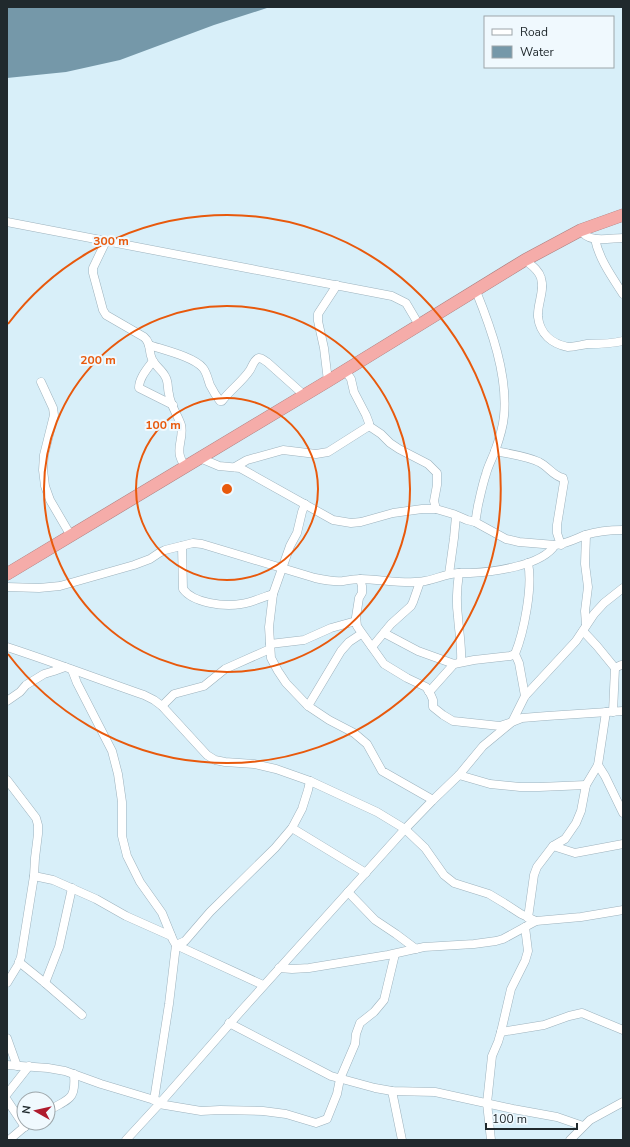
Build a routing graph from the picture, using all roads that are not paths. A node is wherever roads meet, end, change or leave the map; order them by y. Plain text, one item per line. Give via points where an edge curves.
1 (623, 215) edge
2 (7, 222) edge
3 (581, 230) junction
4 (623, 238) edge
5 (595, 239) junction
6 (106, 241) junction
7 (525, 260) junction
8 (337, 285) junction
9 (476, 291) junction
10 (623, 294) edge
11 (419, 325) junction
12 (623, 341) edge
13 (611, 344) junction
14 (149, 345) junction
15 (623, 348) edge
16 (153, 362) junction
17 (346, 370) junction
18 (328, 381) junction
19 (41, 382) dead end
20 (304, 395) junction
21 (173, 406) junction
22 (369, 426) junction
23 (495, 451) junction
24 (200, 458) junction
25 (185, 467) junction
26 (235, 467) junction
27 (305, 504) junction
28 (436, 509) junction
29 (456, 516) junction
30 (475, 522) junction
31 (623, 530) edge
32 (586, 535) junction
33 (71, 536) junction
34 (558, 545) junction
35 (182, 546) junction
36 (528, 563) junction
37 (282, 568) junction
38 (459, 573) junction
39 (7, 574) edge
40 (449, 574) junction
41 (360, 579) junction
42 (420, 582) junction
43 (7, 587) edge
44 (623, 588) edge
45 (273, 594) junction
46 (356, 621) junction
47 (584, 628) junction
48 (384, 633) junction
49 (361, 634) junction
50 (7, 647) edge
51 (270, 647) junction
52 (372, 647) junction
53 (515, 654) junction
54 (46, 660) junction
55 (458, 663) junction
56 (623, 665) edge
57 (68, 668) junction
58 (615, 668) junction
59 (44, 674) junction
60 (429, 692) junction
61 (525, 696) junction
62 (7, 701) edge
63 (162, 706) junction
64 (308, 706) junction
65 (623, 711) edge
66 (609, 712) junction
67 (512, 722) junction
68 (598, 765) junction
69 (459, 774) junction
70 (7, 780) edge
71 (310, 781) junction
72 (586, 785) junction
73 (433, 800) junction
74 (623, 812) edge
75 (292, 828) junction
76 (404, 829) junction
77 (623, 844) edge
78 (553, 846) junction
79 (366, 873) junction
80 (34, 876) junction
81 (72, 888) junction
82 (348, 892) junction
83 (623, 910) edge
84 (532, 919) junction
85 (525, 927) junction
86 (171, 936) junction
87 (176, 945) junction
88 (416, 949) junction
89 (395, 954) junction
90 (20, 962) junction
91 (279, 968) junction
92 (7, 983) edge
93 (45, 983) junction
94 (263, 985) junction
95 (82, 1015) dead end
96 (229, 1023) junction
97 (623, 1030) edge
98 (501, 1032) junction
99 (7, 1038) edge
100 (7, 1065) edge
101 (17, 1066) junction
102 (29, 1066) junction
103 (74, 1074) junction
104 (340, 1079) junction
105 (392, 1091) junction
106 (7, 1094) edge
107 (7, 1100) edge
108 (158, 1102) junction
109 (623, 1102) edge
110 (487, 1103) junction
111 (56, 1105) edge
112 (16, 1111) edge
113 (582, 1126) junction
114 (20, 1131) edge
115 (134, 1131) junction
116 (9, 1140) edge
117 (126, 1140) edge
118 (136, 1140) edge
119 (402, 1140) edge
120 (491, 1140) edge
121 (570, 1140) edge

1 - 3 highway
2 - 6 street
3 - 5 street via 585,236
3 - 7 highway
4 - 5 street
5 - 10 street via 606,266
6 - 8 street
6 - 14 street via 93,268 103,310 106,315 148,340
7 - 9 highway
7 - 13 street via 538,271 541,278 542,292 538,318 540,328 549,339 569,347
8 - 11 street via 392,296 406,303
8 - 18 street via 318,314
9 - 11 highway
9 - 23 street via 496,346 503,382 504,416
11 - 17 highway
12 - 13 street
13 - 15 street
14 - 16 street
14 - 20 street via 193,360 202,367 220,401 244,378 258,358 267,362
16 - 21 street via 168,381 168,393
16 - 21 street via 142,376 139,388
17 - 18 highway
17 - 22 street
18 - 20 highway
19 - 33 street via 54,415 44,455 45,486 50,500
20 - 24 highway
21 - 25 street via 181,425 179,452
22 - 26 street via 328,452 316,454 283,450 247,460
22 - 28 street via 399,449 428,464 437,473 434,501
23 - 30 street via 486,474
23 - 34 street via 540,462 563,478 557,526
24 - 25 highway
24 - 26 street via 219,466
25 - 33 highway
26 - 27 street
27 - 28 street via 333,520 351,523 393,513
27 - 37 street via 297,533
28 - 29 street
29 - 30 street
29 - 40 street
30 - 34 street via 506,539
31 - 32 street
32 - 34 street
32 - 47 street via 585,564 588,587
33 - 39 highway
34 - 36 street via 542,557
35 - 37 street via 202,544
35 - 43 street via 165,550 134,565 60,586
35 - 45 street via 183,589 198,600 241,604
36 - 38 street via 495,571
36 - 53 street via 530,571 527,608
37 - 41 street via 326,580
37 - 45 street
38 - 40 street
38 - 55 street
40 - 42 street
41 - 42 street
41 - 46 street via 362,593
42 - 48 street via 411,606
44 - 47 street via 604,603
45 - 51 street
46 - 49 street
46 - 51 street via 331,628 304,640
47 - 58 street
47 - 61 street via 576,641
48 - 52 street
48 - 55 street via 418,651
49 - 52 street
49 - 64 street via 341,651
50 - 54 street
51 - 63 street via 225,669 204,686 174,694
51 - 64 street via 272,658 286,684
52 - 60 street via 384,664 426,687
53 - 55 street
53 - 61 street
54 - 57 street
54 - 59 street
55 - 60 street
56 - 58 street
57 - 59 street
57 - 63 street via 144,695
57 - 86 street via 112,751 122,802 122,836 127,856 140,882 162,914
58 - 66 street
59 - 62 street
60 - 67 street via 433,707 453,721 500,726
61 - 67 street
63 - 71 street via 207,755 215,760 254,764
64 - 73 street via 354,733 366,744 382,771
65 - 66 street
66 - 67 street via 522,718
66 - 68 street
67 - 69 street via 484,746
68 - 72 street
68 - 74 street
69 - 72 street via 490,784 520,787
69 - 73 street
70 - 80 street via 36,818 38,825
71 - 75 street via 302,809
71 - 76 street via 377,812
72 - 78 street via 576,823 565,839
73 - 76 street
75 - 79 street
75 - 87 street via 185,941
76 - 79 street
76 - 84 street via 425,848 448,879 460,886 489,894
77 - 78 street via 575,853
78 - 84 street via 534,875
79 - 82 street
80 - 81 street
80 - 90 street
81 - 86 street
81 - 93 street via 59,947
82 - 88 street via 375,920
82 - 91 street
83 - 84 street via 581,917
84 - 85 street
85 - 88 street via 496,941
85 - 98 street via 528,951 511,990
86 - 87 street
87 - 94 street
87 - 108 street
88 - 89 street
89 - 91 street via 308,968
89 - 104 street via 384,1000 360,1023 355,1044
90 - 92 street
90 - 93 street
91 - 94 street
93 - 95 street
94 - 96 street
96 - 104 street
96 - 108 street
97 - 98 street via 582,1013 544,1025
98 - 110 street via 492,1056
99 - 101 street
100 - 101 street
101 - 102 street
102 - 103 street
102 - 106 street
103 - 108 street
103 - 111 street via 74,1093
104 - 105 street
104 - 108 street via 327,1119 316,1123 286,1114 201,1110
105 - 110 street via 435,1092
105 - 119 street
107 - 112 street
108 - 115 street
109 - 113 street
110 - 113 street via 557,1117
110 - 120 street
113 - 121 street
114 - 116 street
115 - 117 street
115 - 118 street

